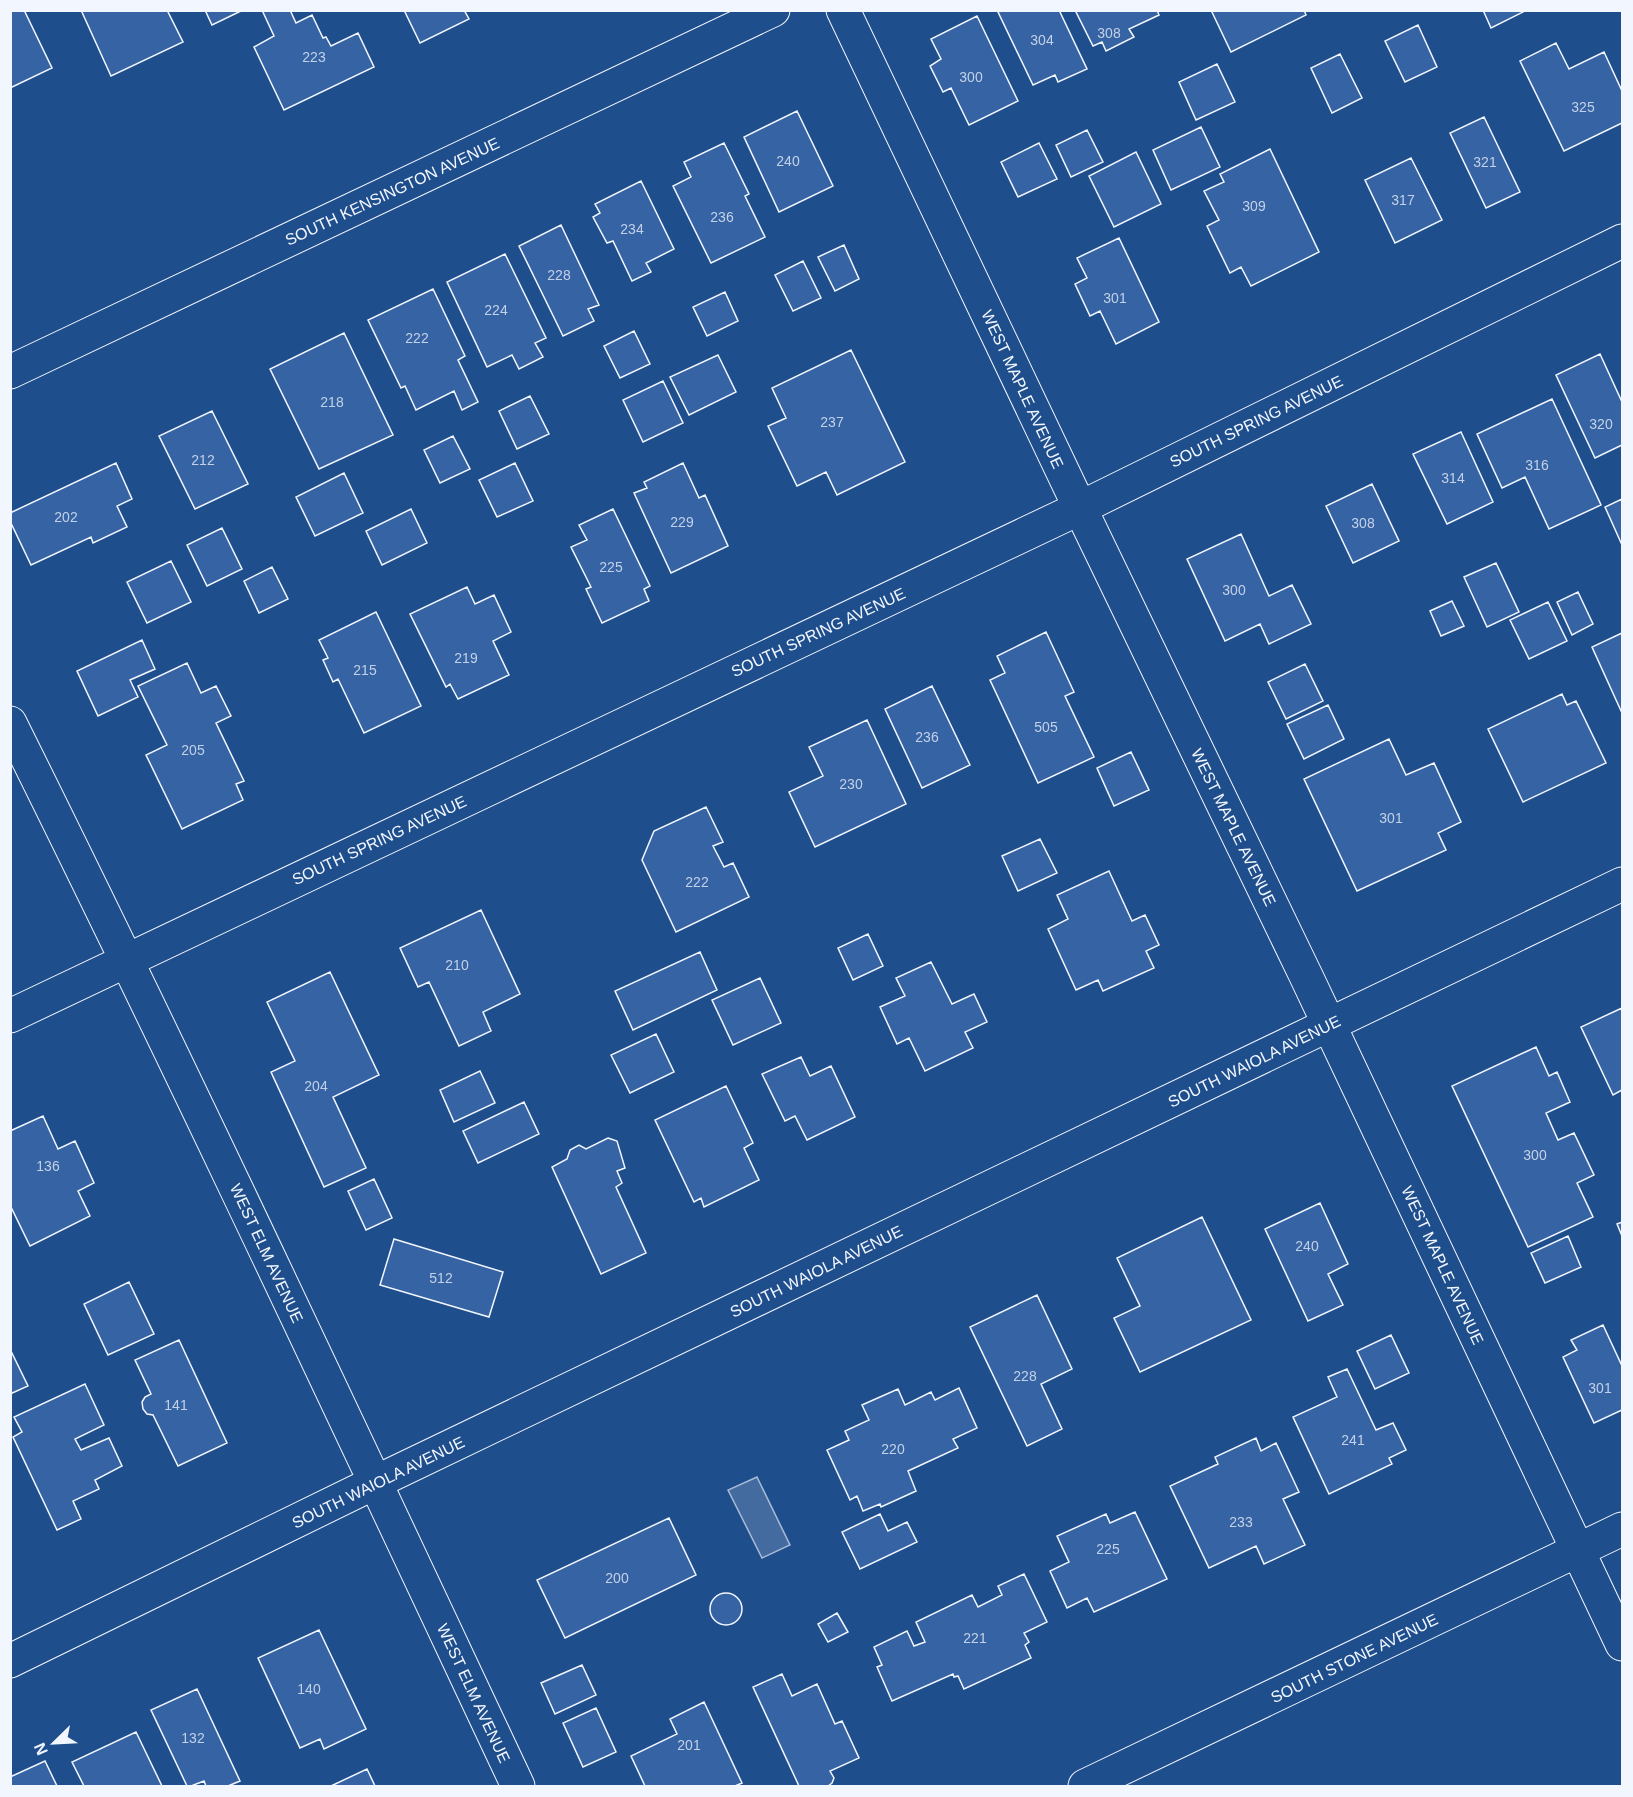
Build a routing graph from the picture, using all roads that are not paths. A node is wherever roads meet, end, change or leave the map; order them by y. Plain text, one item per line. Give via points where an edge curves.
1 (773, 10) edge
2 (843, 10) edge
3 (1623, 241) edge
4 (10, 372) edge
5 (1080, 508) junction
6 (10, 723) edge
7 (1623, 884) edge
8 (128, 960) junction
9 (10, 1016) edge
10 (1330, 1025) junction
11 (376, 1482) junction
12 (1623, 1529) edge
13 (1578, 1551) junction
14 (1623, 1644) edge
15 (10, 1661) edge
16 (518, 1786) edge
17 (1085, 1786) edge

1 - 4 street, SOUTH KENSINGTON AVENUE
2 - 5 street, WEST MAPLE AVENUE
3 - 5 street, SOUTH SPRING AVENUE
5 - 8 street, SOUTH SPRING AVENUE
5 - 10 street, WEST MAPLE AVENUE
6 - 8 street, WEST ELM AVENUE
7 - 10 street, SOUTH WAIOLA AVENUE
8 - 9 street, SOUTH SPRING AVENUE
8 - 11 street, WEST ELM AVENUE
10 - 11 street, SOUTH WAIOLA AVENUE
10 - 13 street, WEST MAPLE AVENUE
11 - 15 street, SOUTH WAIOLA AVENUE
11 - 16 street, WEST ELM AVENUE
12 - 13 street, SOUTH STONE AVENUE
13 - 14 street, WEST MAPLE AVENUE
13 - 17 street, SOUTH STONE AVENUE

